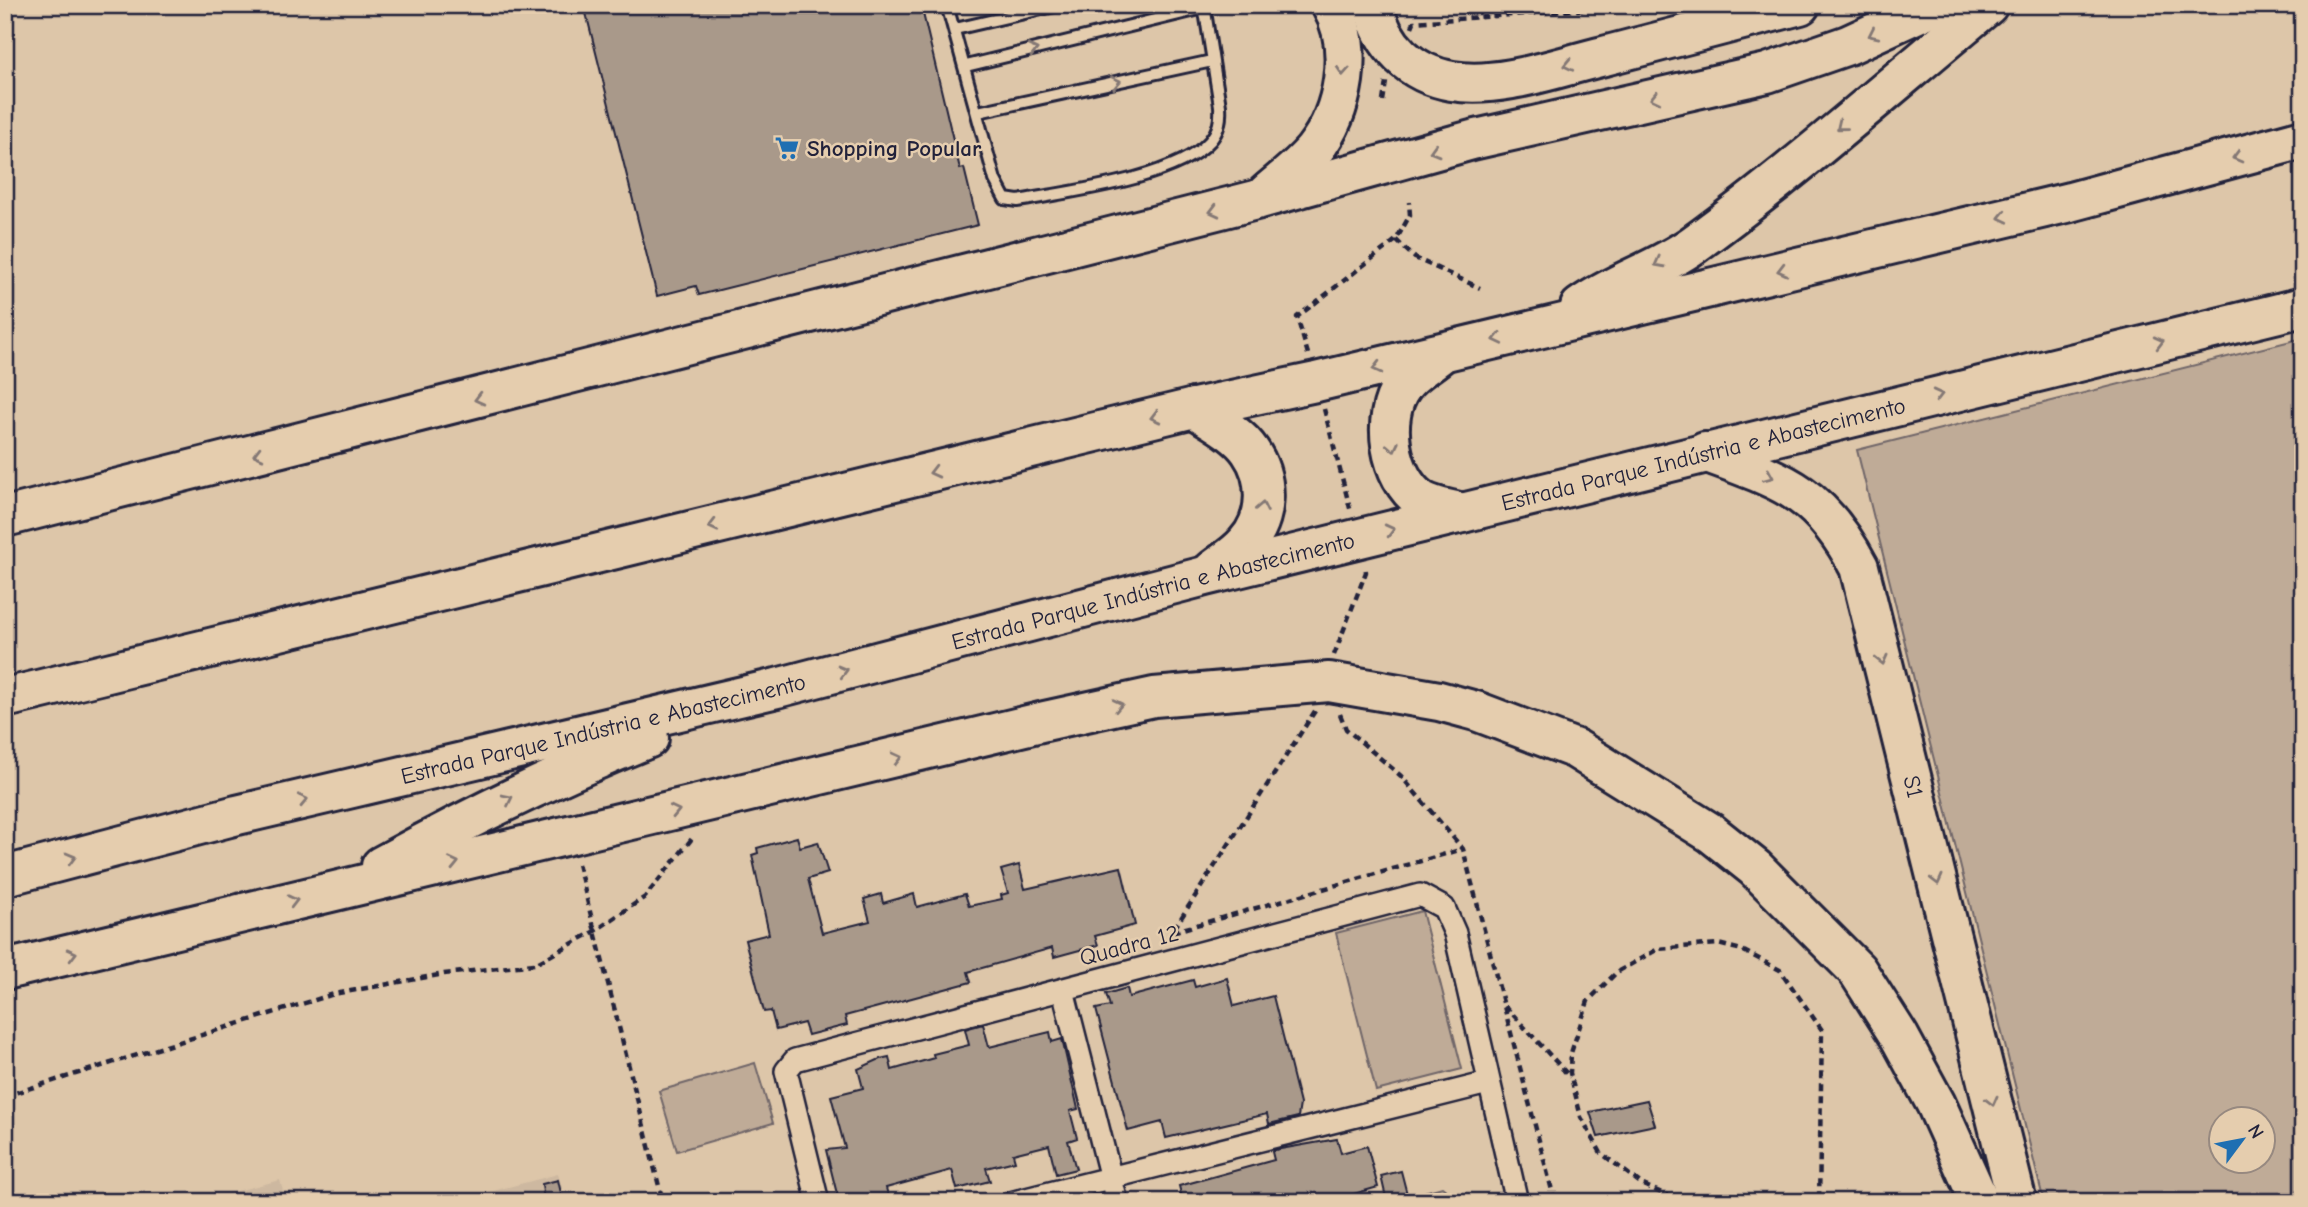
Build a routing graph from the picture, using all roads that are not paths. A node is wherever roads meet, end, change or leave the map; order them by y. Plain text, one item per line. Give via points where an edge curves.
1 (947, 5) edge
2 (1059, 5) edge
3 (1331, 5) edge
4 (1373, 5) edge
5 (1800, 5) edge
6 (1935, 5) edge
7 (1988, 5) edge
8 (1204, 6) edge
9 (955, 29) junction
10 (1212, 61) junction
11 (966, 66) junction
12 (978, 112) junction
13 (2303, 139) edge
14 (1260, 200) junction
15 (2303, 307) edge
16 (1554, 326) junction
17 (1443, 351) junction
18 (1194, 408) junction
19 (1705, 452) junction
20 (50, 506) junction
21 (1462, 513) junction
22 (5, 517) edge
23 (5, 535) edge
24 (1205, 576) junction
25 (777, 688) junction
26 (5, 698) edge
27 (5, 876) edge
28 (340, 889) junction
29 (5, 970) edge
30 (1063, 990) junction
31 (1488, 1083) junction
32 (1110, 1175) junction
33 (818, 1202) edge
34 (1014, 1202) edge
35 (1117, 1202) edge
36 (1517, 1202) edge
37 (1980, 1202) edge
38 (2017, 1202) edge

1 - 9 lane
2 - 9 lane
3 -> 14 highway via 1344,62 1334,112 1315,149
5 -> 4 highway via 1486,82 1452,81 1401,58 1384,37
6 -> 14 highway via 1848,45 1767,73 1472,140
7 -> 16 highway via 1689,247 1600,293
8 - 10 lane
11 -> 8 lane
9 - 11 lane
12 -> 10 lane
10 - 12 lane via 1221,121 1208,143 1185,160 1112,183 1009,201 995,180
11 - 12 lane
13 -> 16 highway via 2070,202
14 -> 20 highway
19 -> 15 highway, Estrada Parque Indústria e Abastecimento
16 -> 17 highway
17 -> 18 highway
17 -> 21 highway via 1403,385 1390,418 1391,437 1405,481 1420,499
24 -> 18 highway via 1246,544 1264,507 1264,494 1250,451
18 -> 26 highway
19 - 21 highway, Estrada Parque Indústria e Abastecimento
19 -> 38 highway, S1 via 1774,478 1804,495 1842,534 1859,567
20 - 22 highway
20 - 23 highway
24 -> 21 highway, Estrada Parque Indústria e Abastecimento
25 -> 24 highway, Estrada Parque Indústria e Abastecimento
27 -> 25 highway, Estrada Parque Indústria e Abastecimento via 237,815
28 -> 25 highway via 545,781
29 -> 28 highway
28 -> 37 highway via 1154,697 1329,682 1439,701 1576,749 1712,833 1755,867 1857,970 1937,1104
30 - 31 street, Quadra 12 via 1420,895 1444,908 1455,933
30 - 32 street
30 - 33 street, Quadra 12 via 791,1062 786,1071
31 - 32 street
31 - 36 street, Quadra 12
32 - 34 street
32 - 35 street

